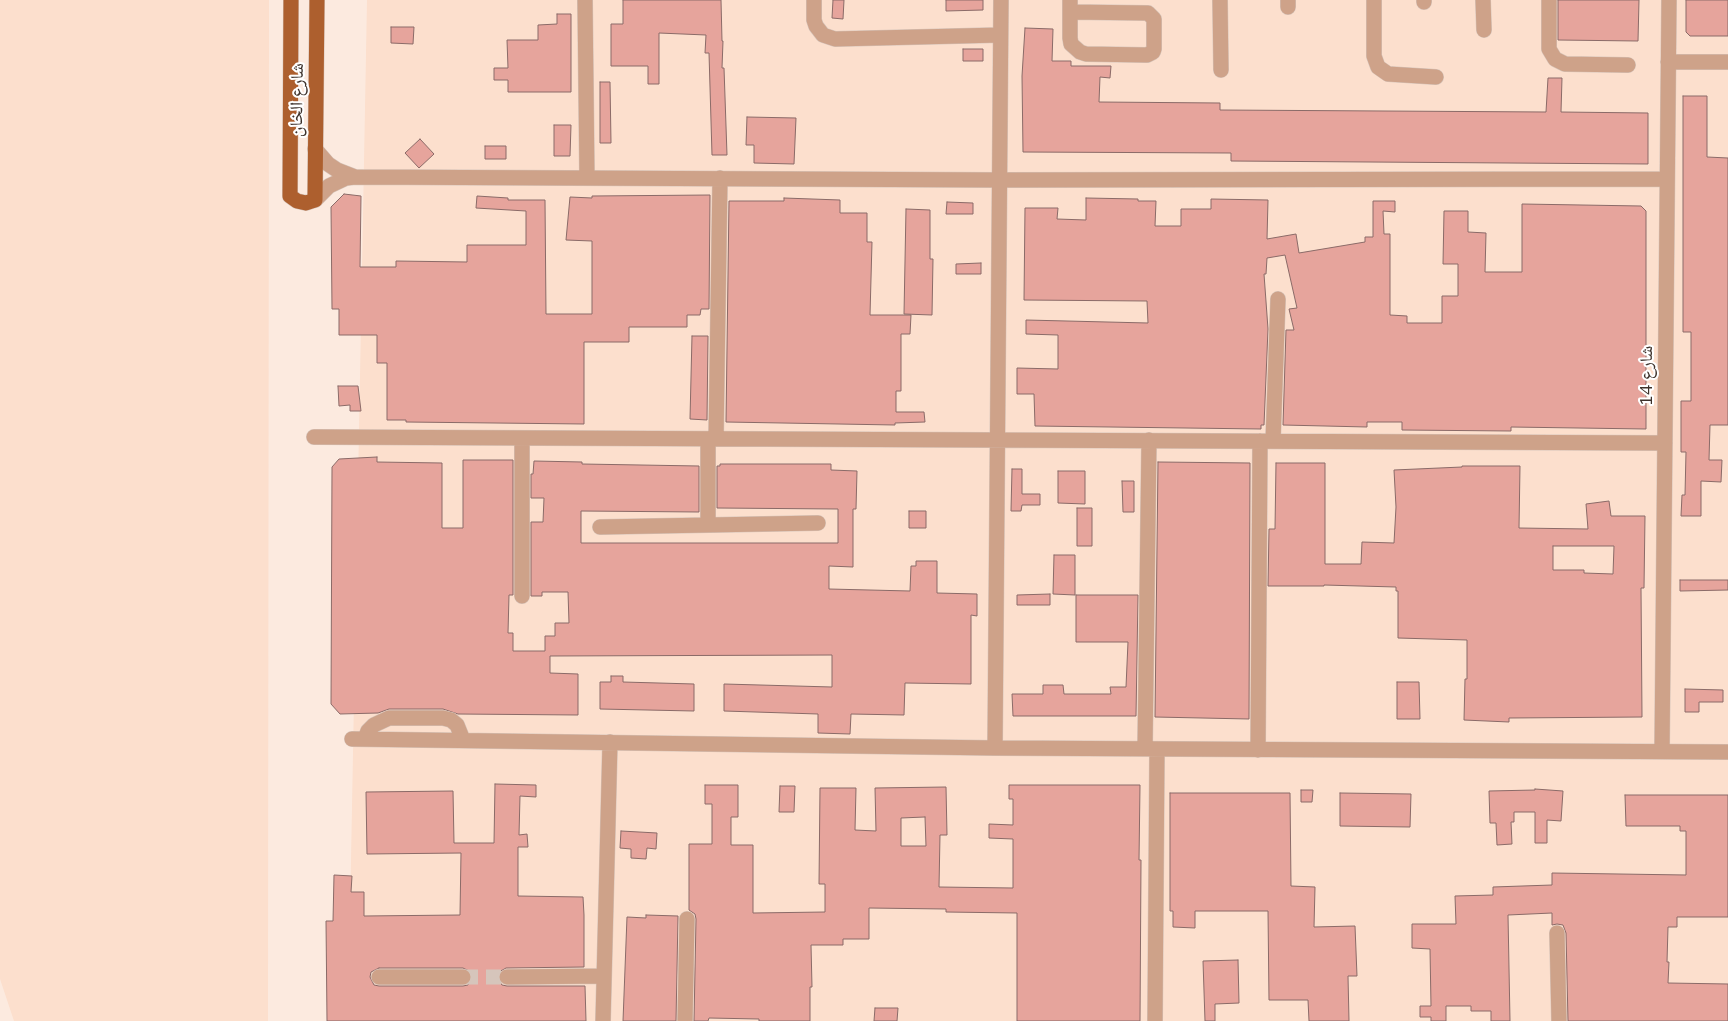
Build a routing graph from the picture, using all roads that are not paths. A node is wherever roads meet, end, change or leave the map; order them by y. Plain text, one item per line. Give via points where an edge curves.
1 (291, 0) edge
2 (317, 0) edge
3 (585, 0) edge
4 (814, 0) edge
5 (1001, 0) edge
6 (1220, 0) edge
7 (1374, 0) edge
8 (1483, 0) edge
9 (1549, 0) edge
10 (1669, 0) edge
11 (1070, 6) edge
12 (1484, 30) dead end
13 (1000, 35) junction
14 (1668, 62) junction
15 (1728, 62) edge
16 (1628, 64) dead end
17 (1221, 70) dead end
18 (1436, 77) dead end
19 (316, 149) junction
20 (356, 177) junction
21 (587, 178) junction
22 (720, 178) junction
23 (1667, 179) junction
24 (999, 180) junction
25 (315, 200) junction
26 (1278, 299) dead end
27 (314, 437) dead end
28 (522, 438) junction
29 (712, 439) junction
30 (997, 440) junction
31 (1149, 440) junction
32 (1267, 441) junction
33 (1665, 443) junction
34 (818, 523) dead end
35 (708, 525) junction
36 (600, 527) dead end
37 (522, 596) dead end
38 (463, 740) junction
39 (610, 742) junction
40 (995, 748) junction
41 (1151, 749) junction
42 (1258, 750) junction
43 (1662, 752) junction
44 (1728, 752) edge
45 (687, 919) dead end
46 (1557, 934) dead end
47 (604, 976) junction
48 (379, 977) dead end
49 (463, 977) tunnel mouth
50 (507, 977) tunnel mouth
51 (603, 1021) edge
52 (685, 1021) edge
53 (1154, 1021) edge
54 (1559, 1021) edge

1 - 25 main road, شارع الخان via 290,196 302,202
2 - 19 main road, شارع الخان
3 - 21 street
4 - 13 street via 816,26 824,35 835,39
5 - 13 street
6 - 17 street
7 - 18 street via 1374,56 1378,67 1388,74
8 - 12 street
9 - 16 street via 1549,49 1555,59 1565,64
10 - 14 street, شارع 14
11 - 11 street via 1071,44 1080,52 1147,55 1153,52 1154,19 1148,13
13 - 24 street
14 - 15 street
14 - 23 street, شارع 14
19 - 20 street via 337,170
19 - 25 main road, شارع الخان
20 - 21 street
20 - 25 street via 329,186
21 - 22 street
22 - 24 street
22 - 29 street
23 - 24 street
23 - 33 street, شارع 14
24 - 30 street
26 - 32 street
27 - 28 street
28 - 29 street
28 - 37 street
29 - 30 street
29 - 35 street
30 - 31 street
30 - 40 street
31 - 32 street
31 - 41 street
32 - 33 street
32 - 42 street
33 - 43 street, شارع 14
34 - 35 street
35 - 36 street
38 - 38 street via 358,739 381,720 425,718 451,720 457,725
38 - 39 street
39 - 40 street
39 - 47 street
40 - 41 street
41 - 42 street
41 - 53 street
42 - 43 street
43 - 44 street
45 - 52 street
46 - 54 street
47 - 50 street
47 - 51 street
48 - 49 street

